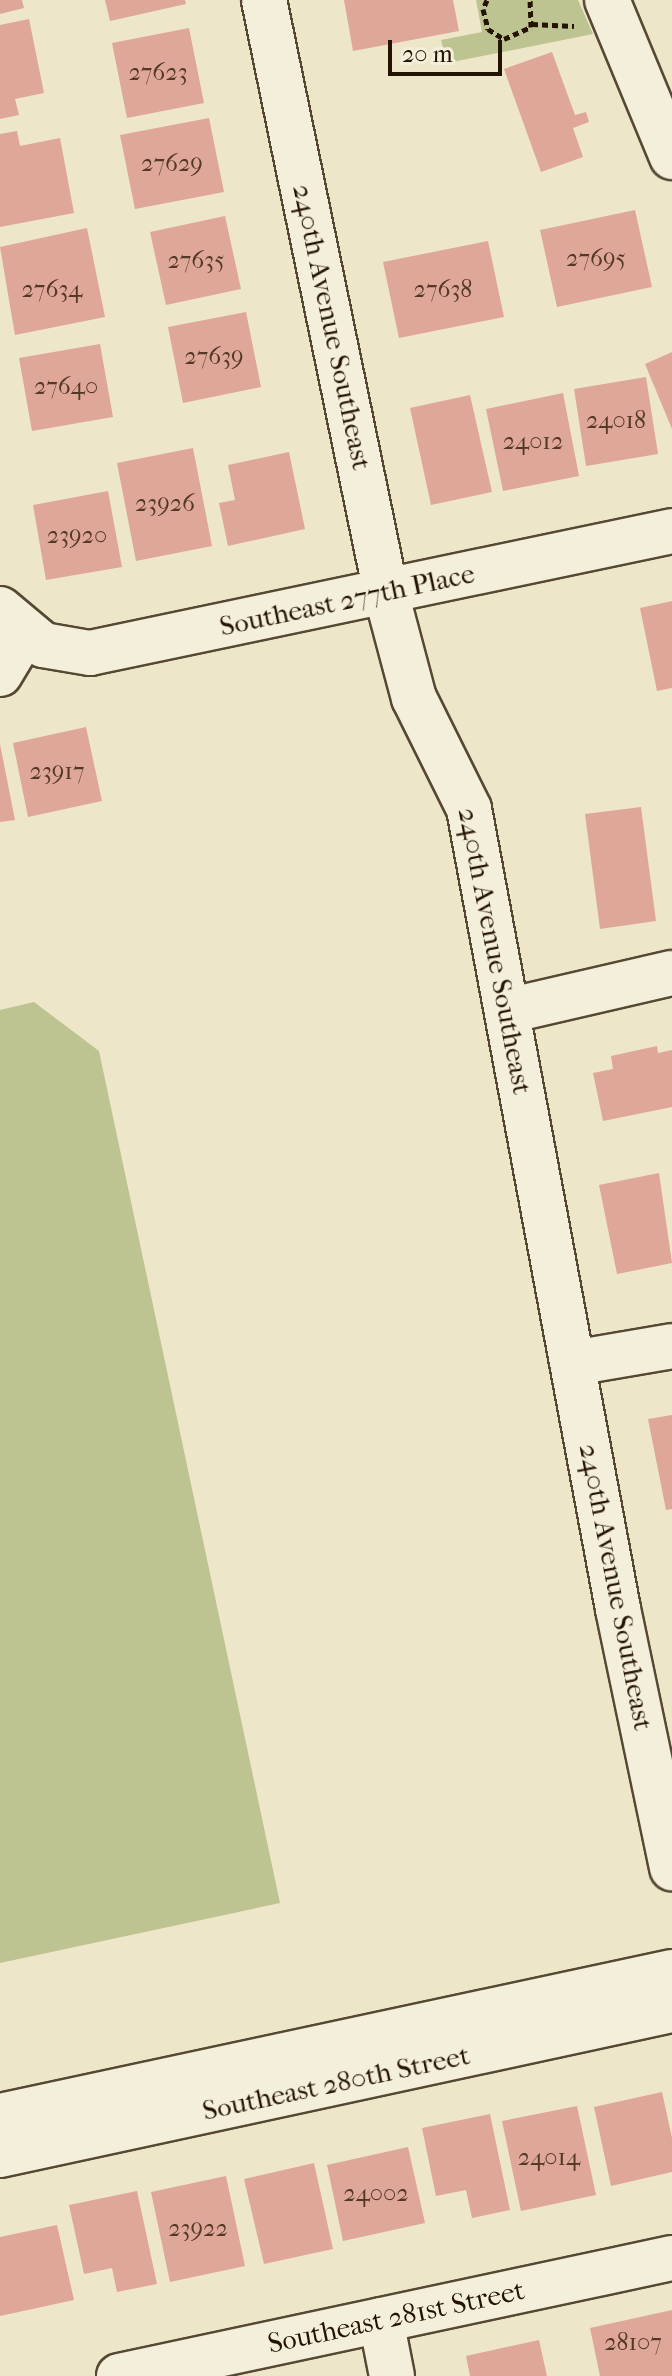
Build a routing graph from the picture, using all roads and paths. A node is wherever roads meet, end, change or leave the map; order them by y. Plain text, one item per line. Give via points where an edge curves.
1 (264, 0) edge
2 (487, 0) edge
3 (530, 0) edge
4 (607, 0) edge
5 (672, 157) edge
6 (672, 531) edge
7 (386, 593) junction
8 (12, 621) edge
9 (0, 674) edge
10 (672, 973) edge
11 (507, 1011) junction
12 (672, 1346) edge
13 (573, 1363) junction
14 (658, 1735) edge
15 (672, 1868) edge
16 (672, 1972) edge
17 (672, 2010) edge
18 (0, 2116) edge
19 (0, 2155) edge
20 (672, 2258) edge
21 (381, 2320) junction
22 (183, 2369) edge
23 (119, 2376) edge
24 (392, 2376) edge

1 - 7 street, 240th Avenue Southeast
2 - 3 path via 488,29 504,39 524,35 531,27
4 - 5 street
6 - 7 street, Southeast 277th Place
7 - 8 street, Southeast 277th Place via 90,653 43,645
7 - 11 street, 240th Avenue Southeast via 414,698 469,809
8 - 9 street
10 - 11 street
11 - 13 street, 240th Avenue Southeast
12 - 13 street
13 - 14 street, 240th Avenue Southeast
14 - 15 street, 240th Avenue Southeast
16 - 18 street, Southeast 280th Street
17 - 19 street, Southeast 280th Street
20 - 21 street, Southeast 281st Street
21 - 22 street, Southeast 281st Street
21 - 24 street
22 - 23 street, Southeast 281st Street

